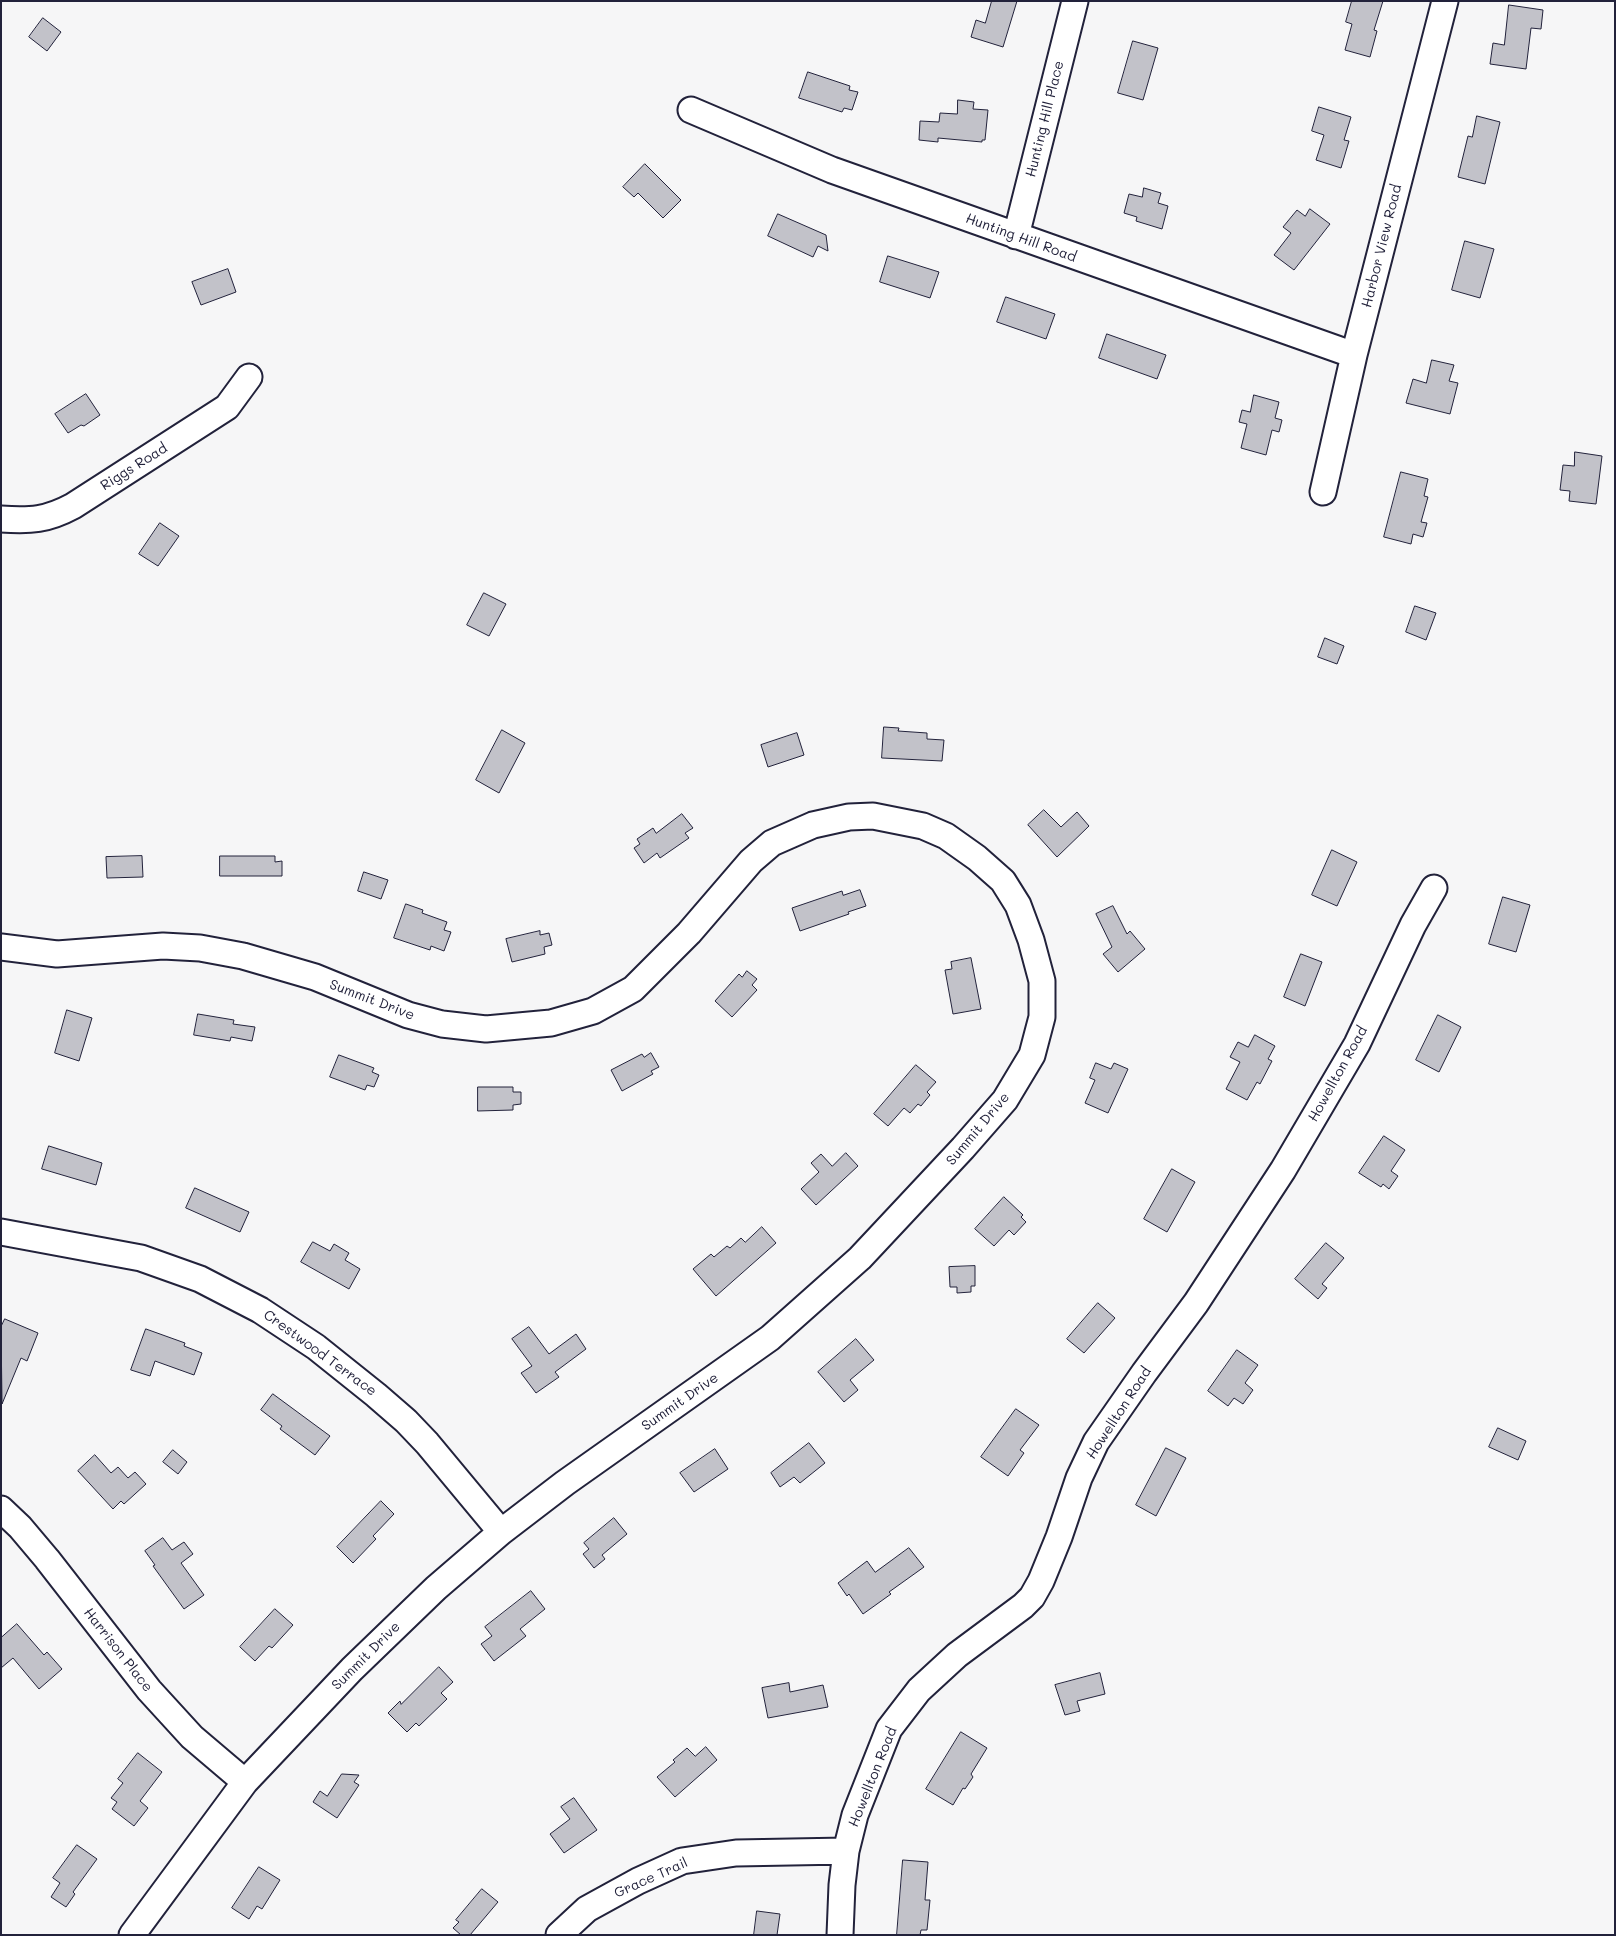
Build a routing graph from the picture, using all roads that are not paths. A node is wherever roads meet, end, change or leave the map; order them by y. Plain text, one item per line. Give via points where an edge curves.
1 (1075, 1) edge
2 (1445, 1) edge
3 (691, 110) dead end
4 (1016, 236) junction
5 (1354, 355) junction
6 (250, 377) dead end
7 (1323, 492) dead end
8 (1, 519) edge
9 (1434, 888) dead end
10 (1, 946) edge
11 (1, 1232) edge
12 (1, 1510) edge
13 (501, 1532) junction
14 (245, 1782) junction
15 (846, 1851) junction
16 (132, 1935) edge
17 (559, 1935) edge
18 (840, 1935) edge

1 - 4 street, Hunting Hill Place
2 - 5 street, Harbor View Road
3 - 4 street, Hunting Hill Road via 832,170
4 - 5 street, Hunting Hill Road
5 - 7 street, Harbor View Road
6 - 8 street, Riggs Road via 227,407 73,506 39,520
9 - 15 street, Howellton Road via 1357,1044 1283,1170 1196,1303 1096,1442 1079,1478 1042,1581 1032,1597 957,1655 919,1690 889,1729 855,1815
10 - 13 street, Summit Drive via 57,954 163,946 200,948 243,956 315,978 408,1015 442,1024 486,1028 551,1023 593,1011 633,989 689,934 751,860 772,843 813,825 849,817 874,816 923,826 946,836 1003,881 1018,905 1042,981 1042,1017 1032,1056 1005,1100 860,1258 770,1338
11 - 13 street, Crestwood Terrace via 141,1258 200,1279 260,1310 316,1347 406,1421
12 - 14 street, Harrison Place via 47,1558 149,1690 192,1737
13 - 14 street, Summit Drive via 436,1588 352,1669
14 - 16 street, Summit Drive
15 - 17 street, Grace Trail via 736,1852 682,1861 587,1909
15 - 18 street, Howellton Road

